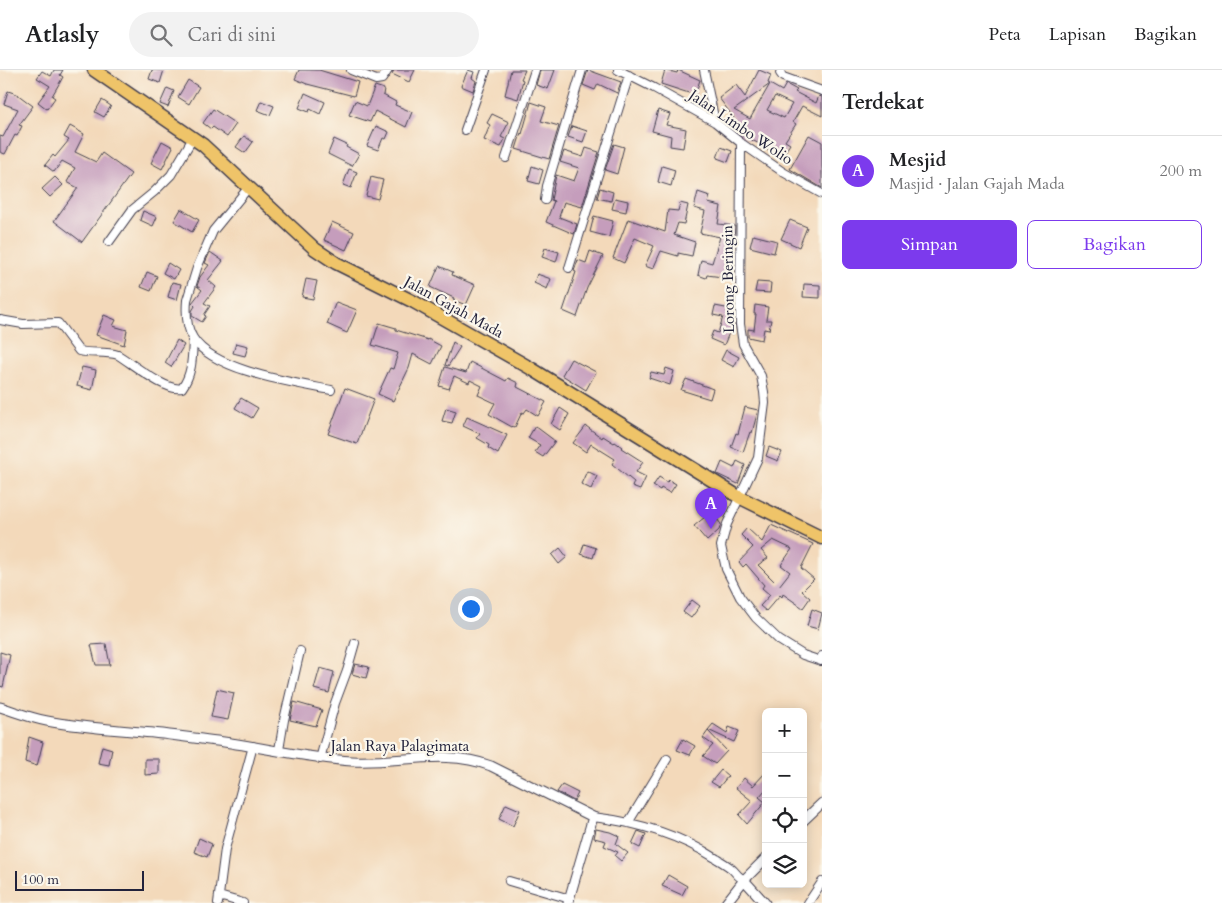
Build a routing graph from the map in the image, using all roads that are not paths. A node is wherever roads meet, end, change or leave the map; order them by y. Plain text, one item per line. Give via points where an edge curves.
1 (94, 70) edge
2 (351, 70) edge
3 (388, 70) edge
4 (486, 70) edge
5 (535, 70) edge
6 (582, 70) edge
7 (618, 70) edge
8 (704, 70) edge
9 (781, 70) edge
10 (629, 75) junction
11 (822, 91) edge
12 (714, 122) junction
13 (465, 130) dead end
14 (193, 138) junction
15 (741, 143) junction
16 (506, 158) dead end
17 (249, 187) junction
18 (822, 194) edge
19 (545, 200) dead end
20 (109, 242) dead end
21 (569, 268) dead end
22 (0, 320) edge
23 (193, 339) junction
24 (331, 390) dead end
25 (739, 497) junction
26 (822, 538) edge
27 (355, 643) dead end
28 (300, 652) dead end
29 (822, 656) edge
30 (0, 707) edge
31 (253, 746) junction
32 (279, 750) junction
33 (320, 759) junction
34 (667, 759) dead end
35 (822, 803) edge
36 (593, 817) junction
37 (807, 818) edge
38 (628, 823) junction
39 (762, 862) edge
40 (744, 880) junction
41 (509, 881) dead end
42 (822, 882) edge
43 (218, 900) edge
44 (569, 901) edge
45 (243, 903) edge
46 (726, 903) edge
47 (765, 903) edge
48 (808, 903) edge

1 - 14 highway, Jalan Gajah Mada
2 - 3 street via 376,80 382,79
4 - 13 street
5 - 16 street
6 - 19 street
7 - 10 street, Jalan Limbo Wolio
8 - 12 street
9 - 11 street via 783,77
10 - 12 street, Jalan Limbo Wolio
10 - 21 street
12 - 15 street, Jalan Limbo Wolio
14 - 17 highway, Jalan Gajah Mada
14 - 20 street via 171,175 132,210
15 - 18 street, Jalan Limbo Wolio
15 - 25 street, Lorong Beringin via 740,324 743,344 761,376 764,392 758,458
17 - 23 street via 212,231 197,268 186,310
17 - 25 highway, Jalan Gajah Mada via 315,249 336,263 414,302 532,369
22 - 23 street via 23,324 58,322 79,351 118,355 157,381 177,389 187,382
23 - 24 street via 206,352 241,369
25 - 26 highway, Jalan Gajah Mada
25 - 29 street, Lorong Beringin via 720,546 726,569 740,597 779,640 803,655 821,661
27 - 33 street
28 - 32 street
30 - 31 street, Jalan Raya Palagimata via 46,721 88,728
31 - 32 street, Jalan Raya Palagimata
31 - 43 street via 225,849
32 - 33 street, Jalan Raya Palagimata
33 - 36 street, Jalan Raya Palagimata via 365,762 454,757 475,760
34 - 38 street
35 - 37 street
36 - 38 street, Jalan Raya Palagimata
36 - 44 street
38 - 40 street, Jalan Raya Palagimata via 693,846
39 - 40 street
40 - 46 street
40 - 47 street
41 - 44 street
42 - 48 street
43 - 45 street

